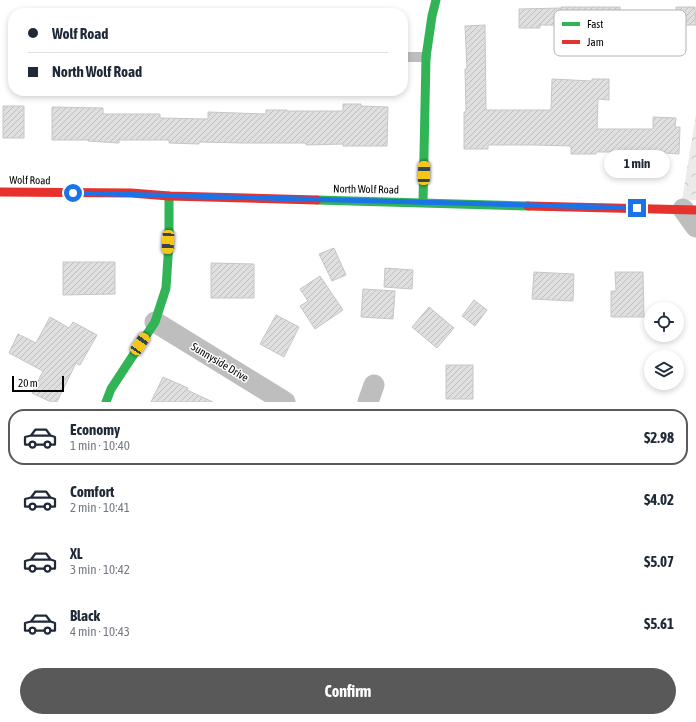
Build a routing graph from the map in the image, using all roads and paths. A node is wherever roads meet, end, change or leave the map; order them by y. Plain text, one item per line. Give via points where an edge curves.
1 (436, 0) edge
2 (408, 57) edge
3 (426, 57) junction
4 (0, 192) edge
5 (131, 193) joint
6 (169, 196) junction
7 (423, 202) junction
8 (689, 209) edge
9 (696, 227) edge
10 (155, 322) junction
11 (106, 402) edge
12 (285, 402) edge

1 - 3 main road
2 - 3 lane
3 - 7 main road
4 - 5 main road, Wolf Road
5 - 6 main road, North Wolf Road
6 - 7 main road, North Wolf Road
6 - 10 main road via 166,288
7 - 8 main road, North Wolf Road
8 - 9 street
10 - 11 main road via 111,389
10 - 12 street, Sunnyside Drive

